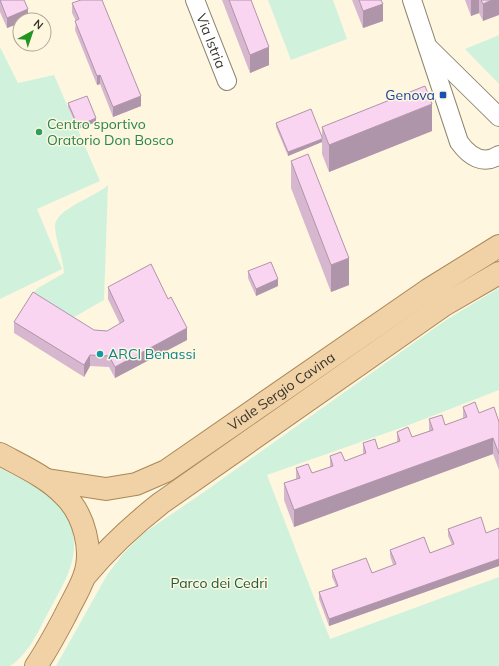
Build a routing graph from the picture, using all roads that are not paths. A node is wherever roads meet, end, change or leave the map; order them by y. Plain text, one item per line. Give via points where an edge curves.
1 (195, 0) edge
2 (412, 0) edge
3 (428, 47) junction
4 (227, 81) dead end
5 (499, 117) edge
6 (499, 155) edge
7 (499, 246) edge
8 (499, 273) edge
9 (0, 454) edge
10 (47, 480) junction
11 (85, 576) junction
12 (45, 657) edge
13 (36, 666) edge

1 - 4 street, Via Istria
2 - 3 street
3 - 5 street
3 - 6 street via 459,142 476,158 489,160
7 - 10 main road, Viale Sergio Cavina via 428,290 166,471 136,484 106,489
8 - 11 main road, Viale Sergio Cavina via 444,305 161,503 117,539
9 - 10 main road
10 - 11 main road via 73,504 82,522 87,557
11 - 12 main road
12 - 13 main road

